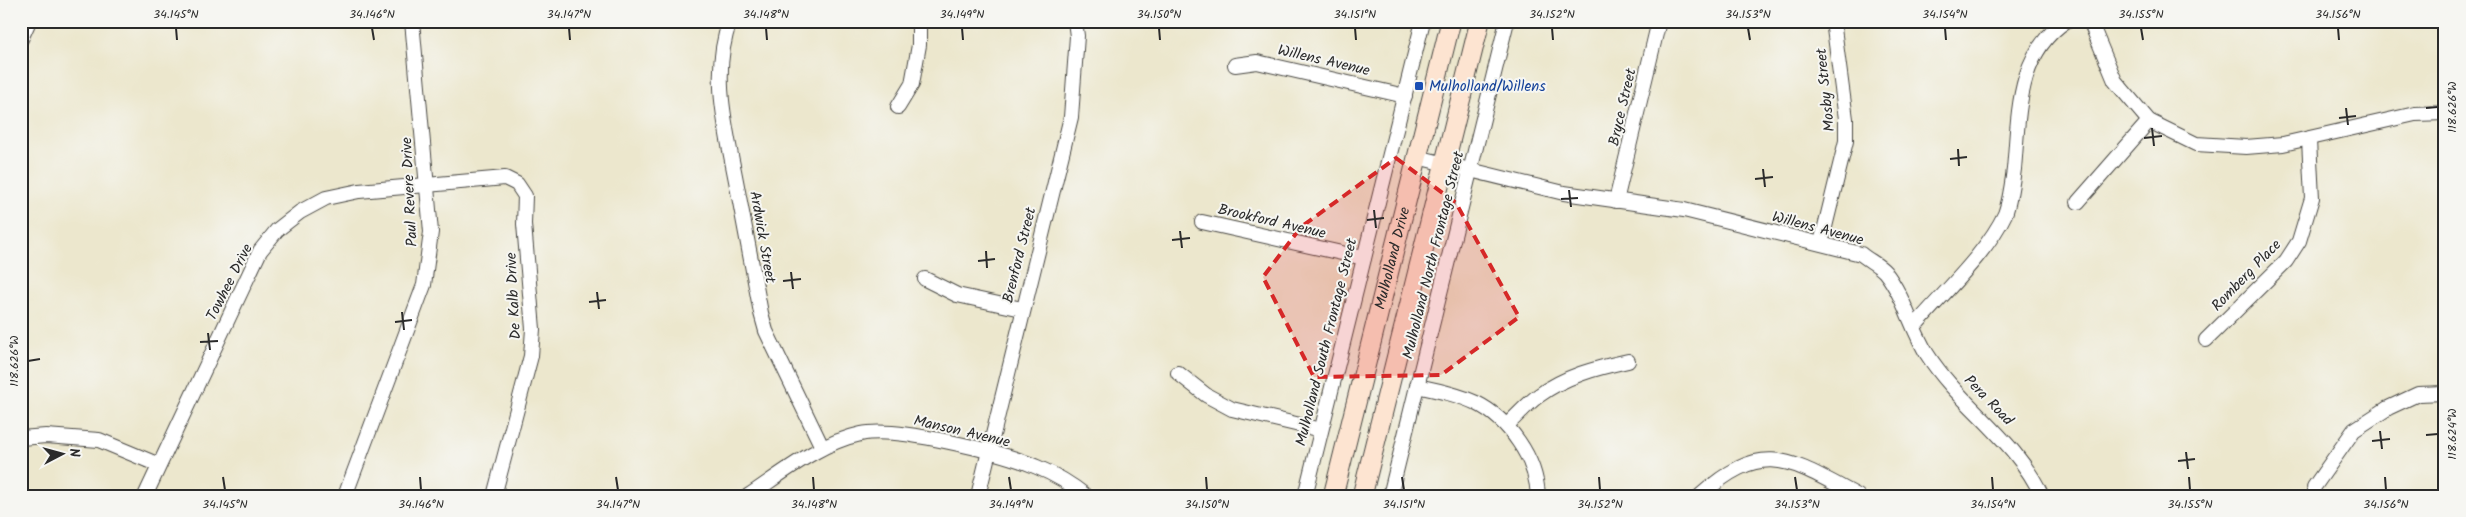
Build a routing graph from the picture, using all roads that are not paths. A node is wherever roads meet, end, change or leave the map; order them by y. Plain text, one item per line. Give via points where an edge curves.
1 (29, 21) edge
2 (412, 21) edge
3 (730, 21) edge
4 (919, 21) edge
5 (1074, 21) edge
6 (1423, 21) edge
7 (1451, 21) edge
8 (1480, 21) edge
9 (1507, 21) edge
10 (1659, 21) edge
11 (1833, 21) edge
12 (2066, 21) edge
13 (2090, 21) edge
14 (21, 39) edge
15 (1235, 65) dead end
16 (1405, 96) junction
17 (898, 107) dead end
18 (2445, 113) edge
19 (2149, 121) junction
20 (2309, 140) junction
21 (1418, 157) junction
22 (1445, 164) junction
23 (1470, 170) junction
24 (427, 184) junction
25 (1616, 201) junction
26 (2078, 202) dead end
27 (1202, 222) dead end
28 (1821, 243) junction
29 (1364, 258) junction
30 (925, 279) dead end
31 (1022, 309) junction
32 (1914, 327) junction
33 (2206, 340) dead end
34 (1628, 361) dead end
35 (1178, 372) dead end
36 (1417, 386) junction
37 (2445, 393) edge
38 (1507, 425) junction
39 (1321, 430) junction
40 (21, 438) edge
41 (822, 447) junction
42 (989, 452) junction
43 (159, 465) junction
44 (2314, 487) dead end
45 (145, 496) edge
46 (345, 496) edge
47 (494, 496) edge
48 (748, 496) edge
49 (978, 496) edge
50 (1086, 496) edge
51 (1305, 496) edge
52 (1333, 496) edge
53 (1362, 496) edge
54 (1390, 496) edge
55 (1538, 496) edge
56 (1700, 496) edge
57 (1858, 496) edge
58 (2042, 496) edge

1 - 14 street
2 - 24 street, Paul Revere Drive
3 - 41 street, Ardwick Street via 720,69 723,107 761,313 766,331
4 - 17 street via 919,45 912,84
5 - 31 street, Brenford Street via 1077,36 1071,117
6 - 16 street, Mulholland South Frontage Street
7 - 21 main road, Mulholland Drive
8 - 22 main road, Mulholland Drive
9 - 23 street, Mulholland North Frontage Street
10 - 25 street, Bryce Street
11 - 28 street, Mosby Street via 1846,141
12 - 32 street via 2035,52 2022,83 2012,184 2005,213 1989,242
13 - 19 street via 2115,81
15 - 16 street, Willens Avenue via 1257,62
16 - 29 street, Mulholland South Frontage Street
18 - 20 street via 2415,114
19 - 20 street via 2196,144 2246,147
19 - 26 street
20 - 33 street, Romberg Place via 2312,198 2299,241 2286,261
21 - 22 street, Willens Avenue
21 - 52 main road, Mulholland Drive
22 - 23 street, Willens Avenue
22 - 53 main road, Mulholland Drive
23 - 25 street, Willens Avenue via 1564,193
23 - 36 street, Mulholland North Frontage Street
24 - 43 street, Towhee Drive via 326,198 277,230 260,251
24 - 46 street, Paul Revere Drive via 431,232 424,285
24 - 47 street, De Kalb Drive via 505,178 518,184 525,196 531,356
25 - 28 street, Willens Avenue via 1684,210
27 - 29 street, Brookford Avenue
28 - 32 street, Willens Avenue via 1860,254 1884,271
29 - 39 street, Mulholland South Frontage Street
30 - 31 street via 957,295
31 - 42 street, Brenford Street
32 - 58 street, Pera Road via 1926,353 1944,377 2016,452
34 - 38 street via 1591,369 1556,384 1537,396
35 - 39 street via 1206,395 1232,408
36 - 38 street via 1470,400 1491,410
36 - 54 street, Mulholland North Frontage Street
37 - 44 street via 2418,394 2388,408 2354,430
38 - 55 street via 1528,457 1538,484
39 - 51 street, Mulholland South Frontage Street
40 - 43 street via 46,436 100,440
41 - 42 street, Manson Avenue via 862,433 908,434
41 - 48 street, Manson Avenue
42 - 49 street, Brenford Street
42 - 50 street, Manson Avenue via 1035,466
43 - 45 street, Towhee Drive
56 - 57 street via 1719,478 1757,461 1780,461 1802,466

